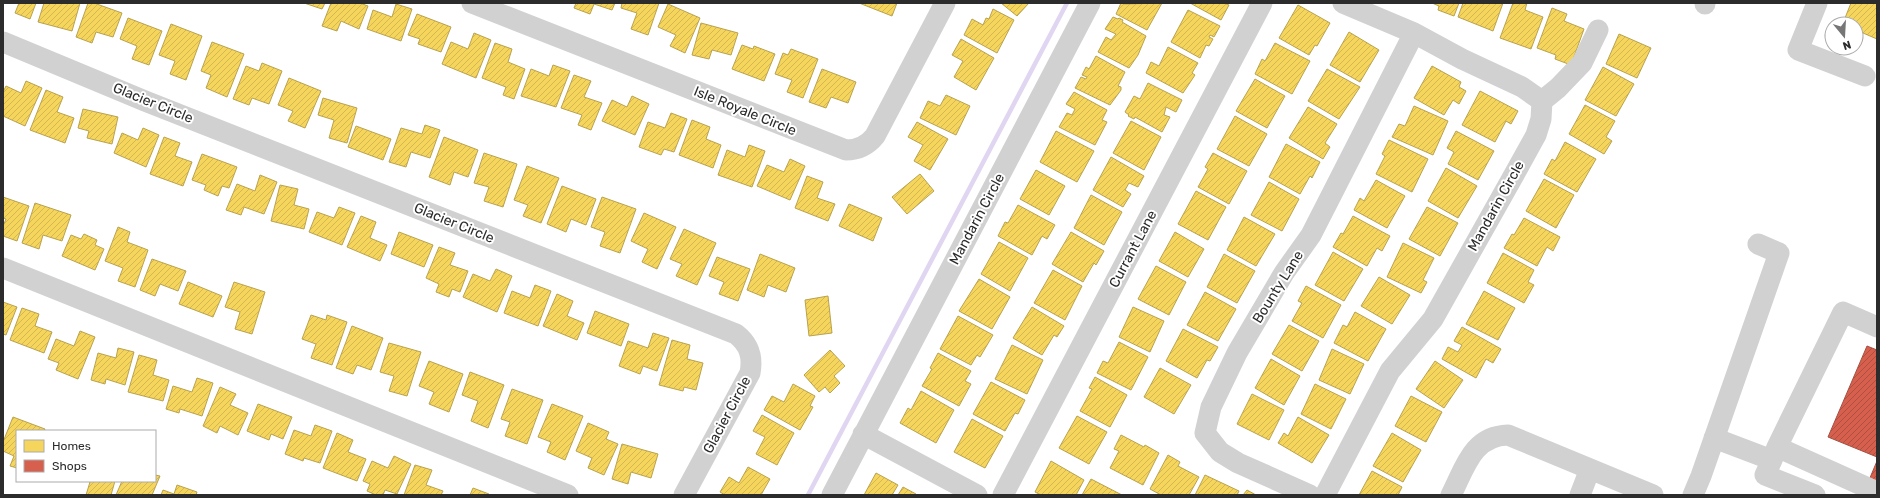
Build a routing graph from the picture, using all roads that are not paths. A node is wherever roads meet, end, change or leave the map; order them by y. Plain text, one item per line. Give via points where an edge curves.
1 (472, 3) edge
2 (945, 3) edge
3 (1090, 3) edge
4 (1262, 3) edge
5 (1344, 3) edge
6 (1817, 3) edge
7 (1598, 30) dead end
8 (1414, 33) junction
9 (3, 42) edge
10 (1865, 76) dead end
11 (1542, 101) junction
12 (1758, 244) dead end
13 (3, 268) edge
14 (1877, 327) edge
15 (863, 434) junction
16 (1714, 438) junction
17 (1775, 454) junction
18 (1590, 470) junction
19 (1877, 492) edge
20 (568, 495) edge
21 (684, 495) edge
22 (832, 495) edge
23 (977, 495) edge
24 (1003, 495) edge
25 (1310, 495) edge
26 (1325, 495) edge
27 (1451, 495) edge
28 (1580, 495) edge
29 (1653, 495) edge
30 (1692, 495) edge
31 (1815, 495) edge

1 - 2 street, Isle Royale Circle via 862,157
3 - 15 street, Mandarin Circle
4 - 24 street, Currant Lane
5 - 8 street
6 - 10 street via 1798,50
7 - 11 street via 1582,63
8 - 11 street via 1522,87
8 - 25 street, Bounty Lane via 1311,235 1284,273 1237,353 1211,407 1205,433 1220,452 1238,463
9 - 21 street, Glacier Circle via 145,101 736,334 759,350 750,373
11 - 26 street, Mandarin Circle via 1536,135 1433,319 1390,371
12 - 16 street via 1779,253
13 - 20 street
14 - 17 street via 1843,312
15 - 22 street, Mandarin Circle
15 - 23 street
16 - 17 street
16 - 30 street
17 - 19 street
17 - 31 street via 1766,475
18 - 27 street via 1519,439 1497,435 1480,443
18 - 28 street
18 - 29 street

